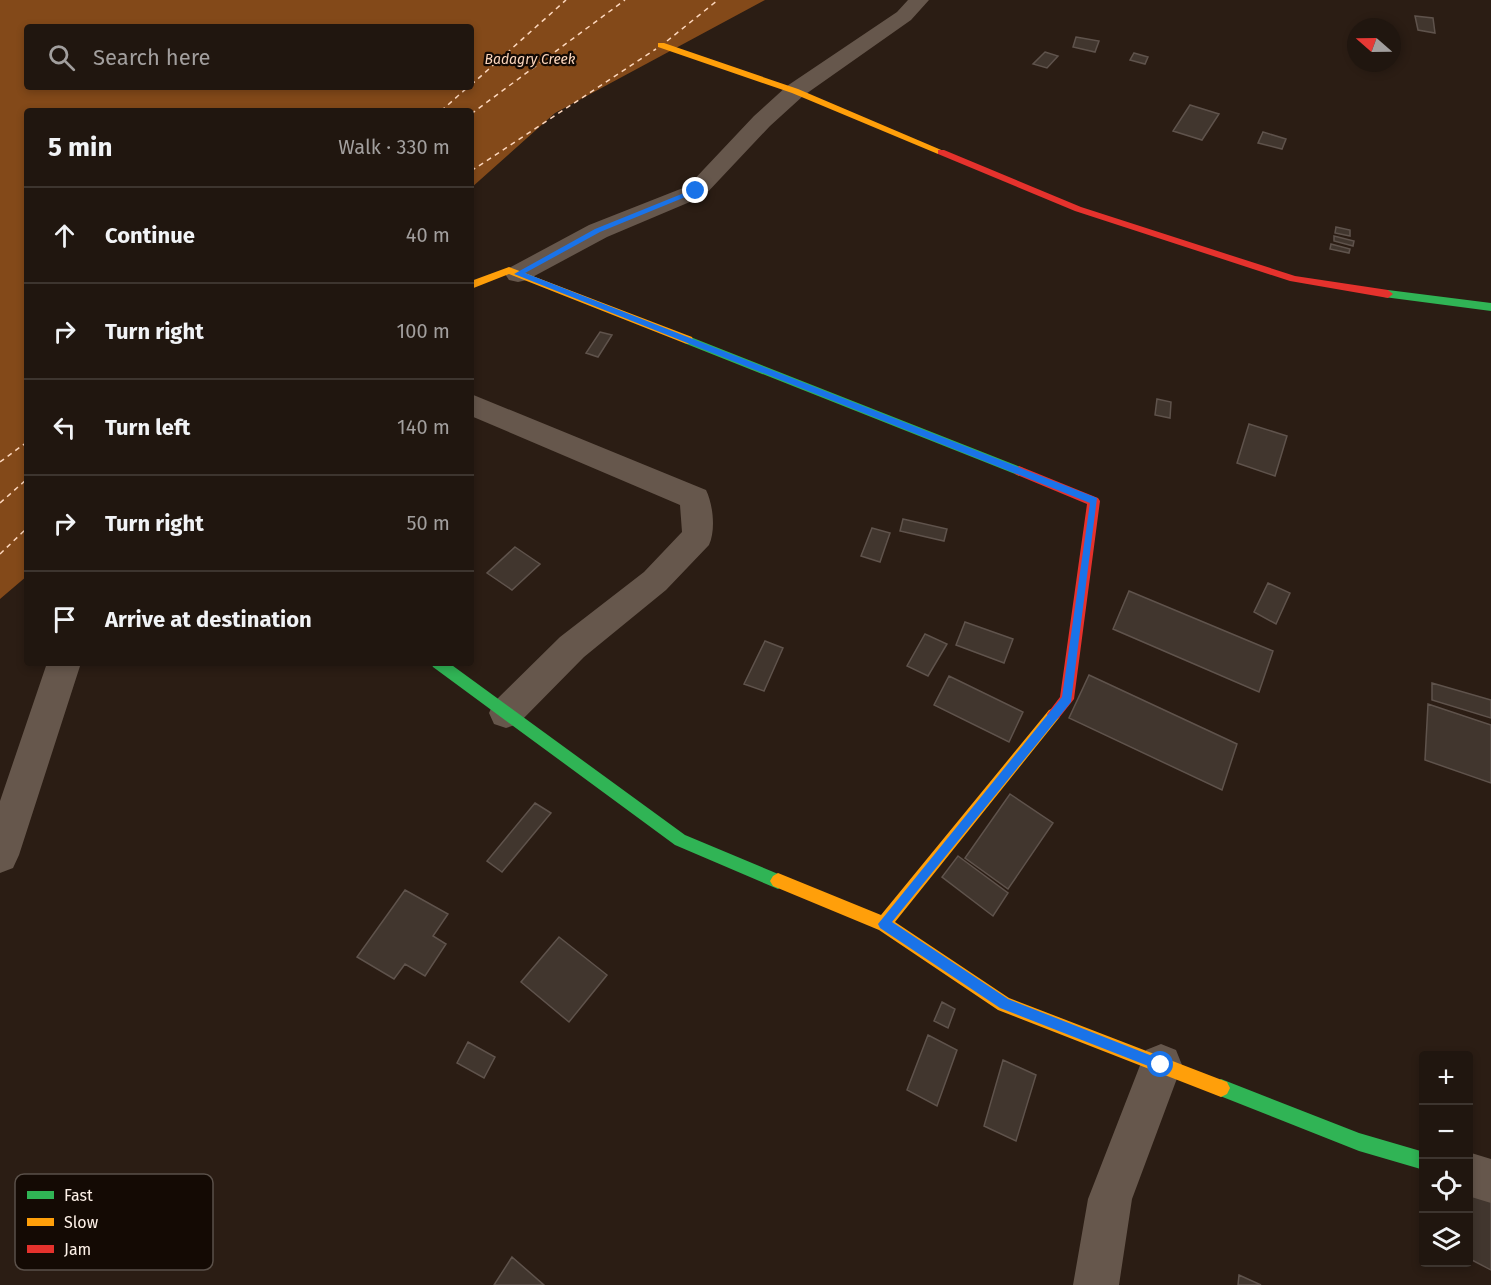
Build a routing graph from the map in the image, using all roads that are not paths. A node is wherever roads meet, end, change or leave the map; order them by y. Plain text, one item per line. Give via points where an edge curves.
1 (919, 0) edge
2 (661, 45) dead end
3 (795, 91) junction
4 (518, 274) junction
5 (474, 284) edge
6 (1491, 307) edge
7 (474, 405) edge
8 (63, 666) edge
9 (442, 666) edge
10 (506, 713) junction
11 (0, 855) edge
12 (884, 924) junction
13 (1161, 1065) junction
14 (1419, 1160) edge
15 (1473, 1176) edge
16 (1491, 1181) edge
17 (1096, 1285) edge

1 - 3 street via 904,16
2 - 3 street
3 - 4 street via 696,191 598,231
3 - 6 street via 1078,209 1294,279
4 - 5 street via 509,270
4 - 12 street via 1094,501 1067,699
7 - 10 street via 695,498 698,536 655,581 572,647
8 - 11 street
9 - 10 street
10 - 12 street via 680,840
12 - 13 street via 1004,1004
13 - 14 street via 1359,1142
13 - 17 street via 1110,1199
15 - 16 street

